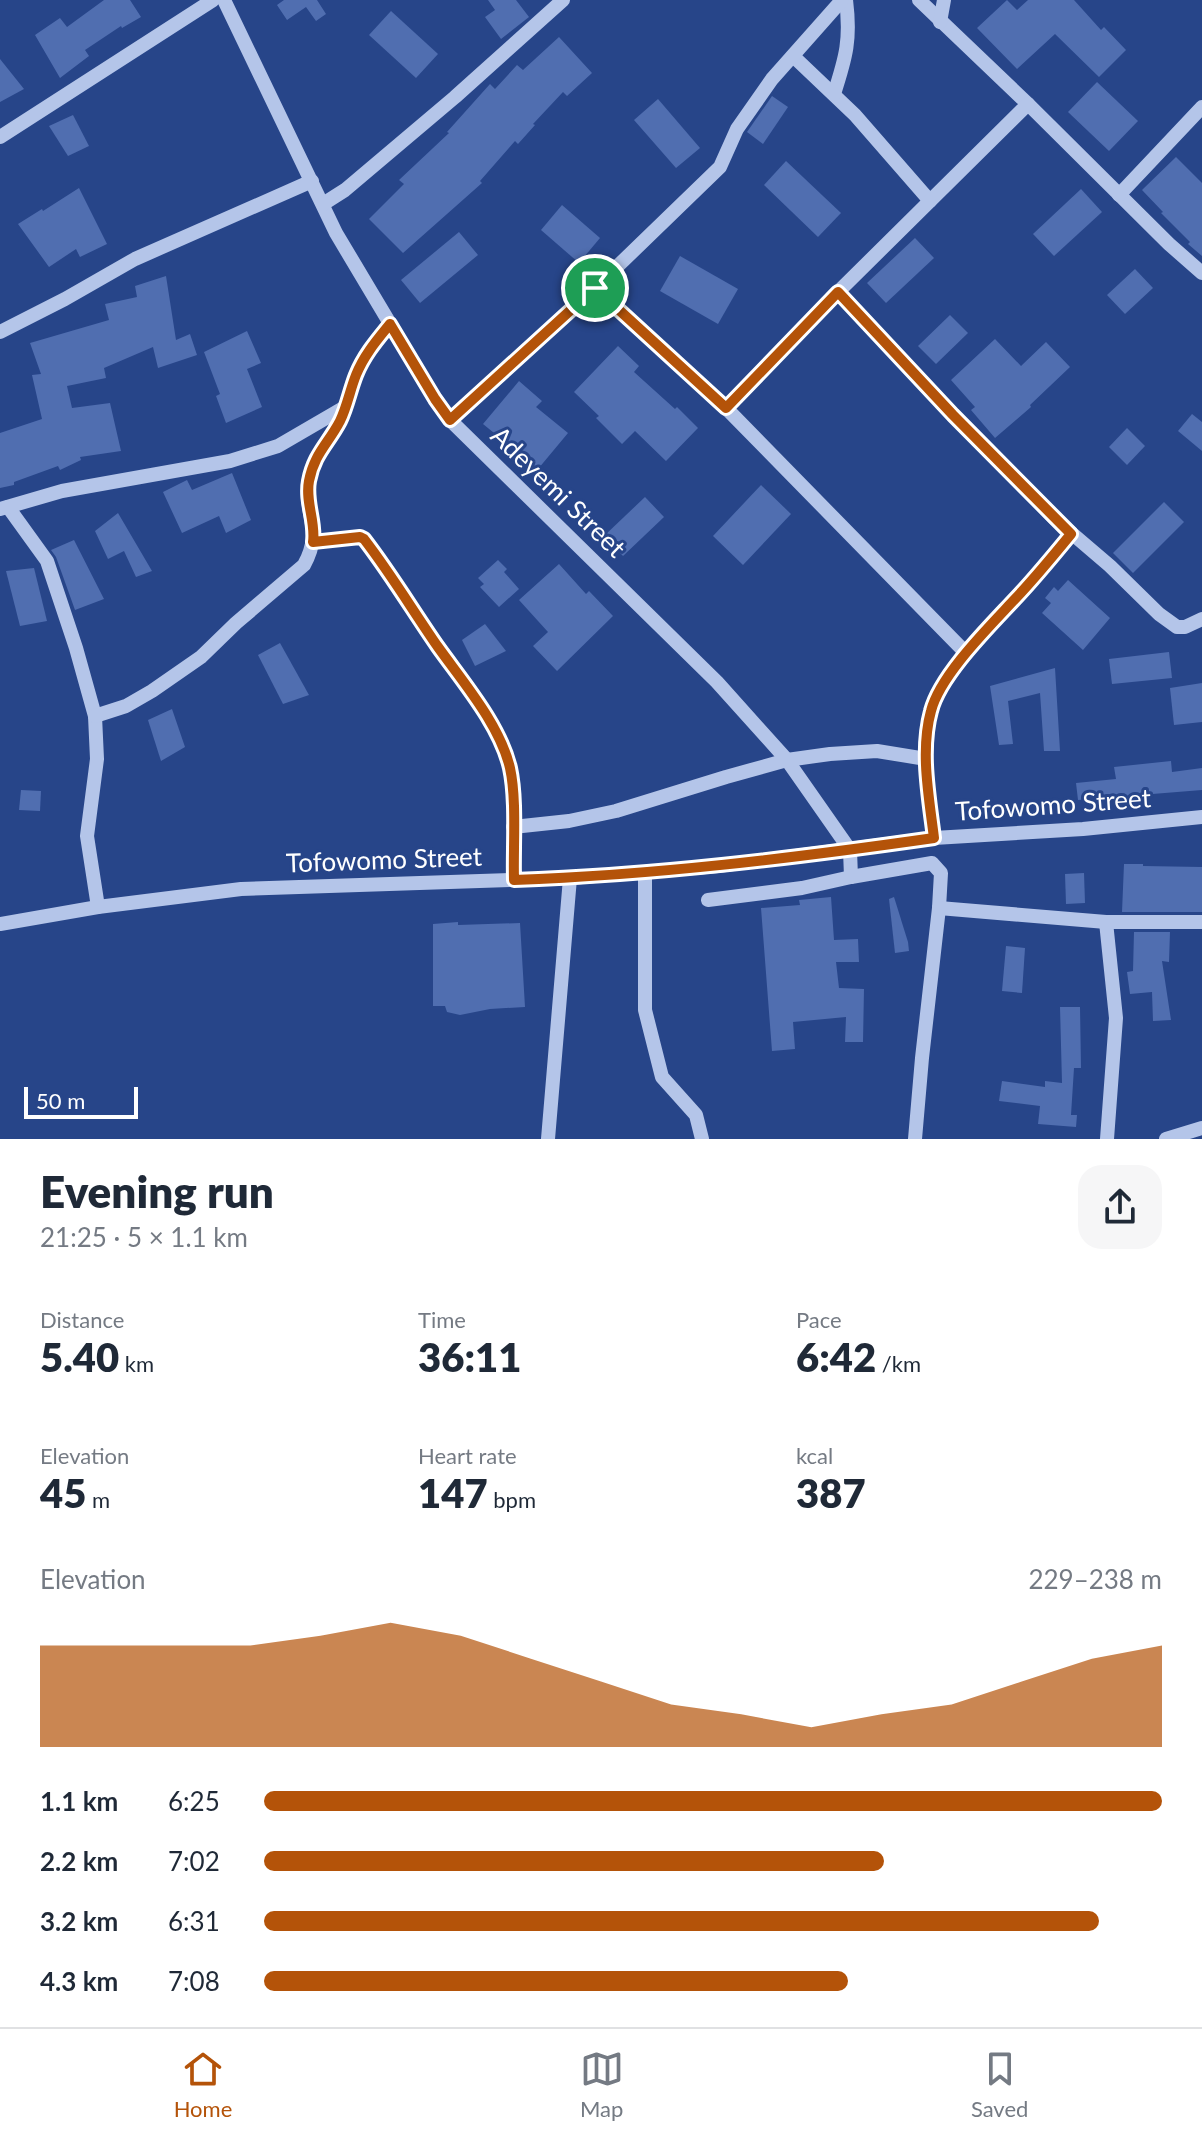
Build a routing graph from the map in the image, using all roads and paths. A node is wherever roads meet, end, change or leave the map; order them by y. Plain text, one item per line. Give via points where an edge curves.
1 (213, 0) edge
2 (224, 0) edge
3 (563, 0) edge
4 (844, 0) edge
5 (919, 0) edge
6 (944, 0) edge
7 (940, 22) junction
8 (793, 56) junction
9 (834, 94) junction
10 (1028, 104) junction
11 (1202, 107) edge
12 (1, 133) edge
13 (312, 181) junction
14 (1119, 195) junction
15 (930, 201) junction
16 (323, 204) junction
17 (1202, 273) edge
18 (595, 288) junction
19 (838, 292) junction
20 (390, 324) junction
21 (0, 332) edge
22 (345, 407) junction
23 (726, 408) junction
24 (450, 420) junction
25 (4, 508) edge
26 (1071, 534) junction
27 (313, 542) junction
28 (1202, 619) edge
29 (966, 653) junction
30 (95, 716) junction
31 (926, 759) junction
32 (787, 760) junction
33 (1202, 817) edge
34 (513, 827) junction
35 (934, 838) junction
36 (850, 850) junction
37 (645, 872) junction
38 (851, 877) junction
39 (570, 878) junction
40 (514, 880) junction
41 (708, 900) dead end
42 (98, 907) junction
43 (939, 908) junction
44 (1106, 922) junction
45 (1202, 922) edge
46 (0, 924) edge
47 (1202, 1128) edge
48 (1102, 1138) edge
49 (548, 1139) edge
50 (702, 1139) edge
51 (915, 1139) edge
52 (1166, 1139) edge

1 - 12 street
2 - 13 street, Adeyemi Street
3 - 16 street
4 - 8 street
4 - 9 street via 847,54
5 - 7 street
6 - 7 street
7 - 10 street
8 - 9 street
8 - 18 street via 737,129 720,167
9 - 15 street
10 - 14 street
10 - 15 street
11 - 14 street
13 - 16 street, Adeyemi Street
13 - 21 street via 135,259
14 - 17 street
15 - 19 street
16 - 20 street, Adeyemi Street
18 - 23 street
18 - 24 street
19 - 23 street
19 - 26 street
20 - 22 street via 369,350
20 - 24 street, Adeyemi Street
22 - 25 street via 278,446 230,461 99,483
22 - 27 street via 315,460 308,485
23 - 29 street
24 - 32 street, Adeyemi Street via 717,682
25 - 30 street via 47,561
26 - 28 street via 1168,622 1185,627
26 - 29 street
27 - 30 street via 304,565 201,657 126,706
27 - 34 street via 360,537 386,567 500,742 510,767
29 - 31 street via 931,707
30 - 42 street via 97,759 87,836
31 - 32 street via 877,751
31 - 35 street
32 - 34 street via 616,811
32 - 36 street, Adeyemi Street
33 - 35 street, Tofowomo Street
34 - 40 street
35 - 36 street, Tofowomo Street
36 - 37 street, Tofowomo Street
36 - 38 street
37 - 39 street, Tofowomo Street
37 - 50 street via 645,1010 662,1077 696,1115
38 - 41 street
38 - 43 street via 932,863 941,873
39 - 40 street, Tofowomo Street
39 - 49 street
40 - 42 street, Tofowomo Street via 241,889
42 - 46 street, Tofowomo Street
43 - 44 street
43 - 51 street
44 - 45 street
44 - 48 street via 1116,1018
47 - 52 street

